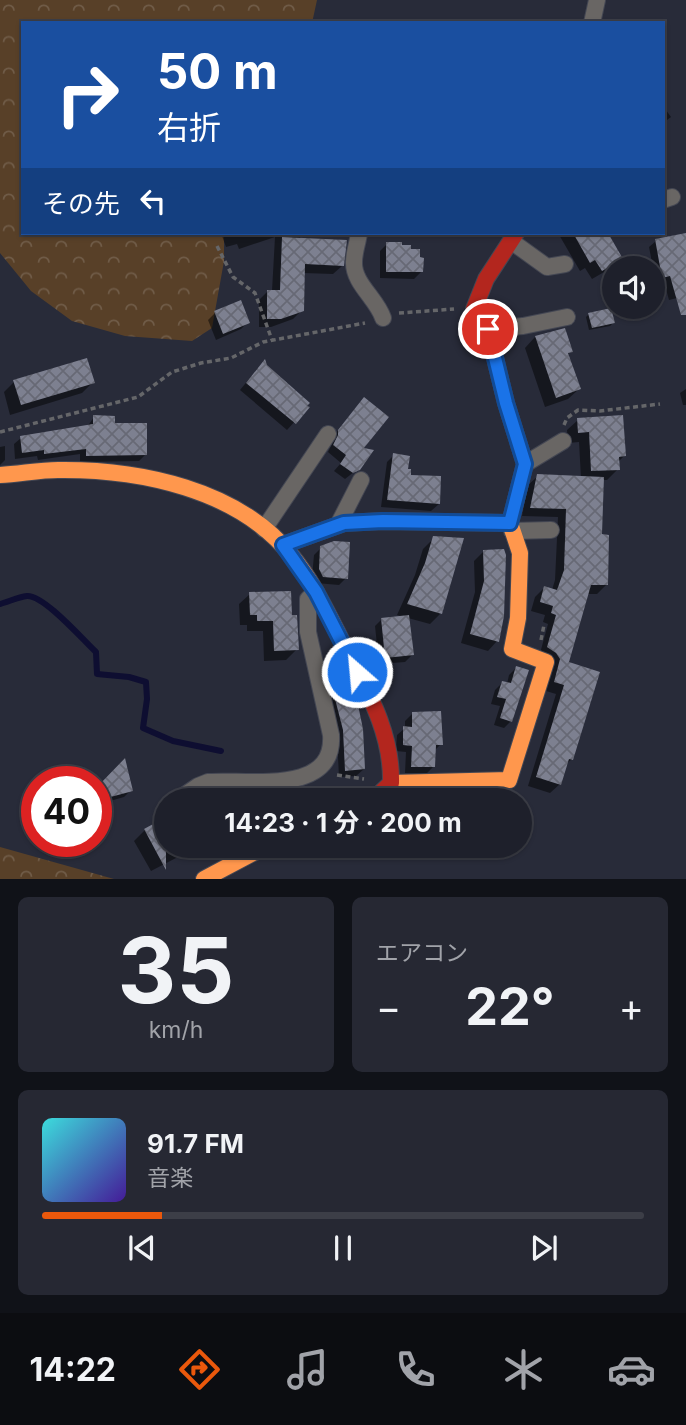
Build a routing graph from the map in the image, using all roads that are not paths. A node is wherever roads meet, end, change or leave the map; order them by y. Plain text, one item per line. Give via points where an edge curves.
1 (597, 0) edge
2 (592, 21) edge
3 (359, 235) edge
4 (513, 237) edge
5 (565, 264) dead end
6 (567, 317) dead end
7 (383, 318) road end
8 (488, 329) junction
9 (328, 434) dead end
10 (564, 441) road end
11 (525, 464) junction
12 (0, 475) edge
13 (361, 480) dead end
14 (338, 525) junction
15 (511, 527) junction
16 (264, 529) junction
17 (551, 530) dead end
18 (283, 545) junction
19 (316, 592) junction
20 (391, 783) junction
21 (195, 788) edge
22 (386, 788) edge
23 (244, 858) edge
24 (204, 879) edge

1 - 2 street
3 - 7 street via 354,264 357,277
4 - 5 street via 547,267
4 - 8 street via 486,279 474,309
6 - 8 street
8 - 11 street
9 - 16 street
10 - 11 street
11 - 15 street
12 - 16 street via 57,470 137,476 191,490
13 - 14 street
14 - 15 street via 383,521
14 - 18 street
15 - 17 street
15 - 20 street via 520,553 512,649 546,662 509,780
16 - 18 street
18 - 19 street
19 - 20 street via 368,691 388,741
19 - 21 street via 308,599 308,632 326,705 332,750 326,763 296,780 208,782
20 - 22 street
23 - 24 street

